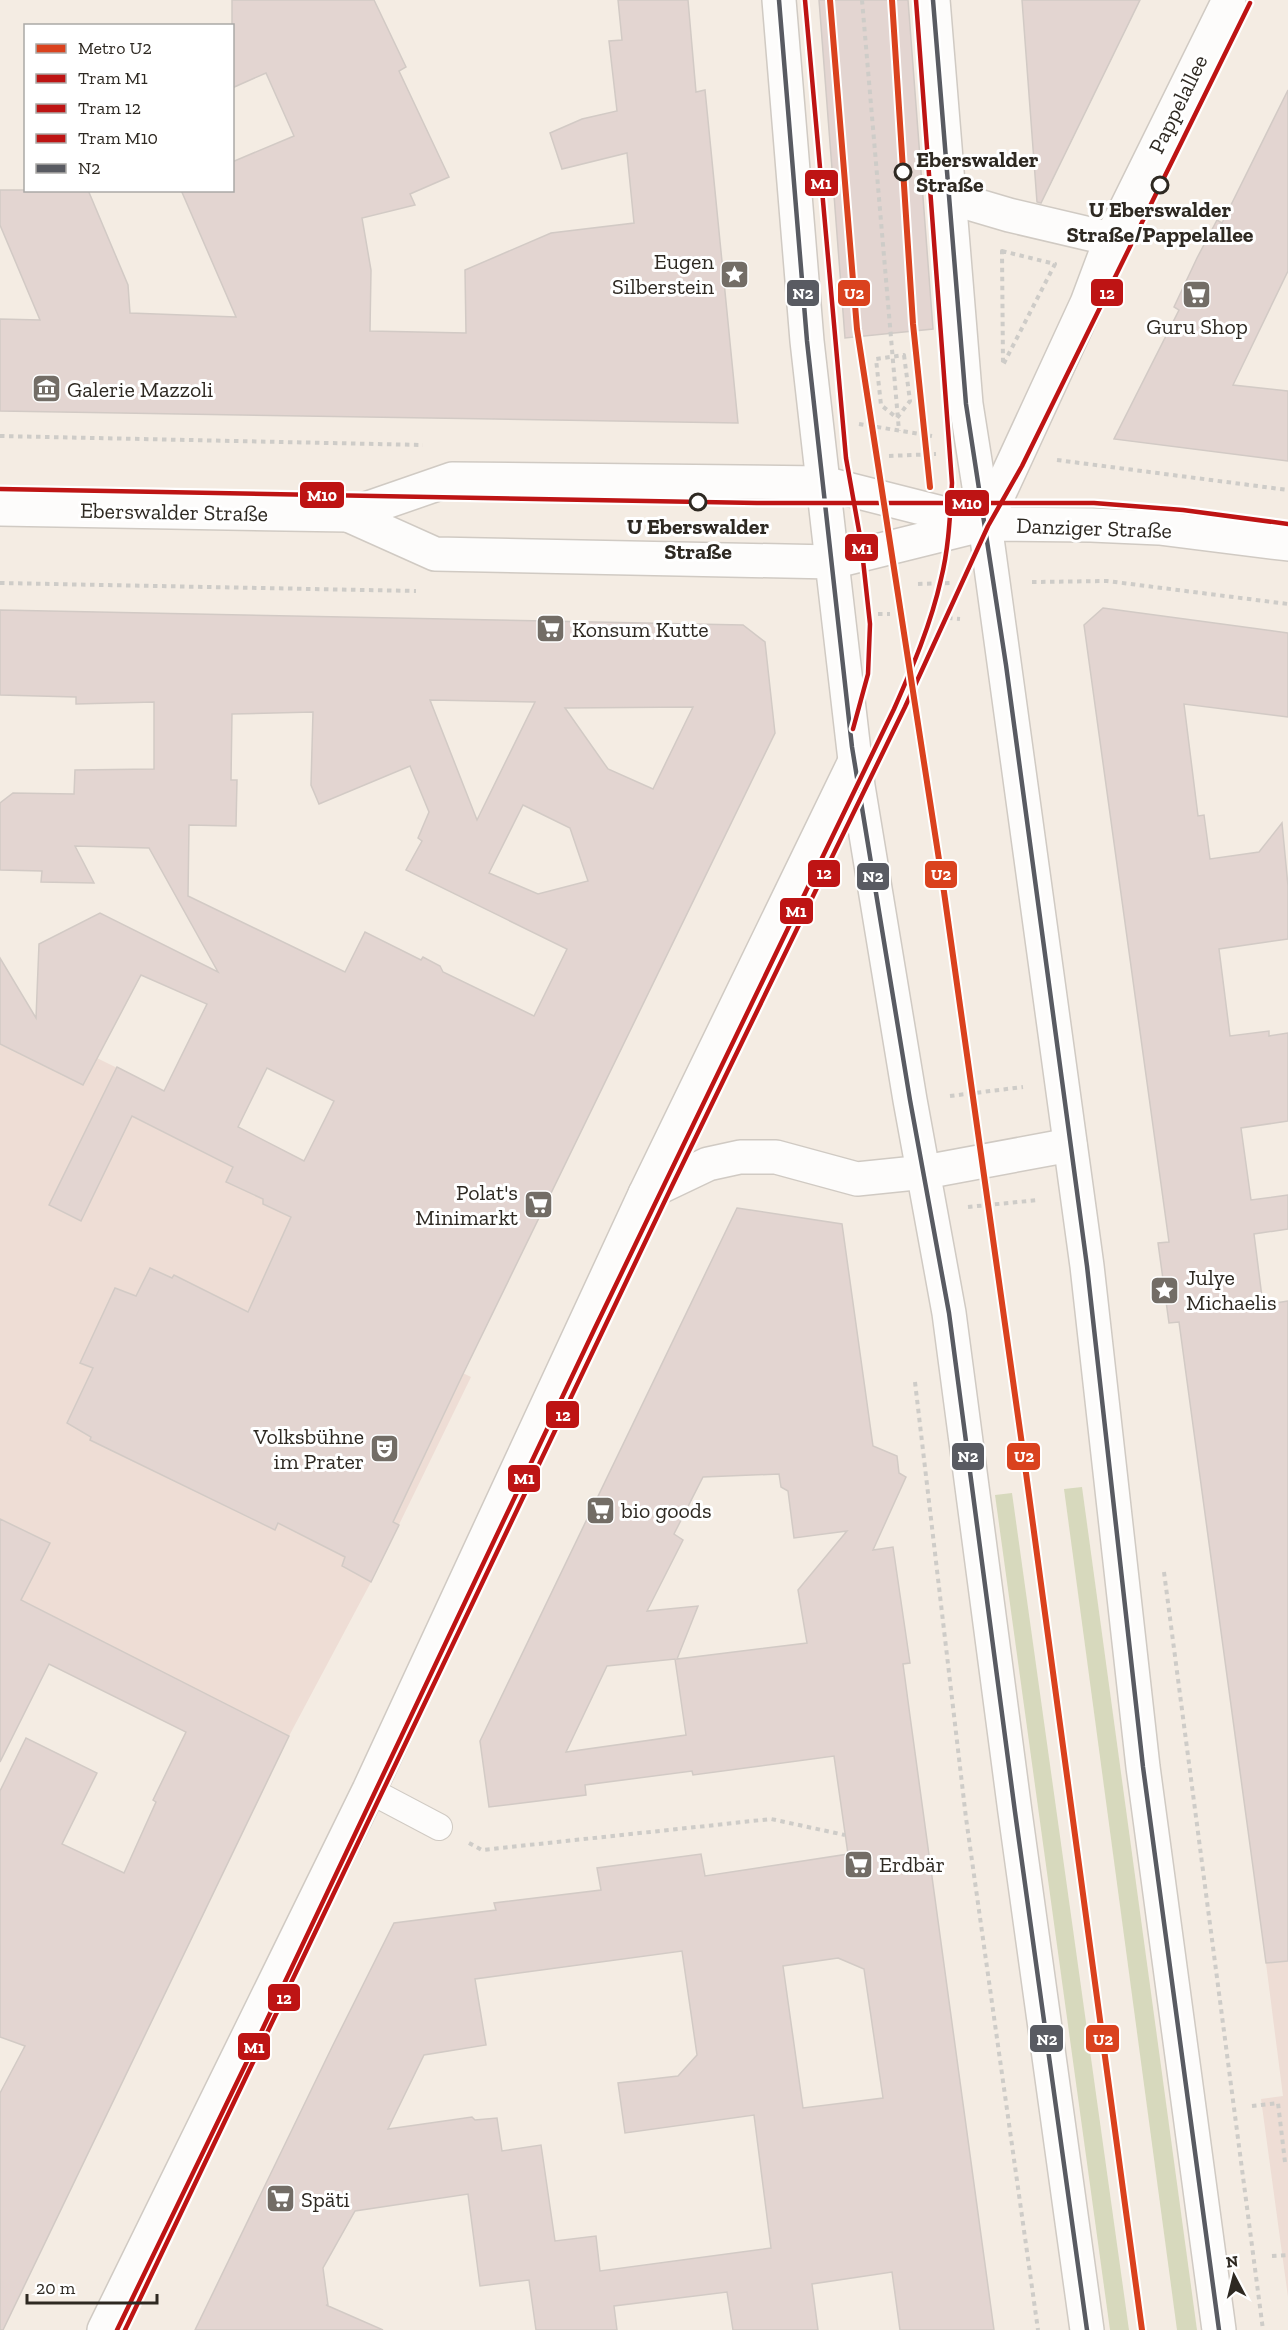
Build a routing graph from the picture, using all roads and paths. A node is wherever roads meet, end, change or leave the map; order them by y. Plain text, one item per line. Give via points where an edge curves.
1 (779, 0) edge
2 (862, 0) edge
3 (933, 0) edge
4 (1229, 0) edge
5 (948, 197) junction
6 (1111, 239) junction
7 (887, 336) dead end
8 (890, 357) junction
9 (1003, 365) joint
10 (897, 417) junction
11 (859, 424) dead end
12 (899, 430) junction
13 (0, 436) edge
14 (934, 436) dead end
15 (430, 446) dead end
16 (973, 453) junction
17 (1017, 456) junction
18 (886, 457) dead end
19 (823, 483) junction
20 (1288, 490) edge
21 (0, 509) edge
22 (348, 515) junction
23 (985, 524) junction
24 (1288, 544) edge
25 (832, 562) junction
26 (0, 583) edge
27 (993, 583) junction
28 (910, 584) dead end
29 (425, 591) dead end
30 (1288, 604) edge
31 (878, 614) dead end
32 (890, 614) dead end
33 (855, 761) junction
34 (1030, 1086) dead end
35 (943, 1097) dead end
36 (1070, 1145) junction
37 (925, 1172) junction
38 (645, 1194) junction
39 (914, 1371) dead end
40 (1164, 1569) dead end
41 (369, 1791) junction
42 (439, 1827) joint
43 (845, 1835) dead end
44 (1252, 2106) dead end
45 (1288, 2161) edge
46 (1288, 2254) edge
47 (1272, 2256) dead end
48 (104, 2330) edge
49 (1038, 2330) edge
50 (1088, 2330) edge
51 (1219, 2330) edge
52 (1263, 2330) edge

1 - 19 main road via 807,341
2 - 10 path
3 - 5 main road
4 - 6 main road, Pappelallee
5 - 6 main road
5 - 16 main road
6 - 17 main road, Pappelallee via 1087,303
7 - 8 path
8 - 10 path via 876,359 881,405
8 - 10 path via 904,355 910,401
9 - 9 path via 1055,264 1002,250 1003,342
10 - 12 path
11 - 12 path
12 - 14 path
13 - 15 path
16 - 18 path
16 - 23 main road
17 - 20 path
17 - 23 main road, Pappelallee
19 - 22 main road, Eberswalder Straße via 452,479
19 - 23 main road, Eberswalder Straße
19 - 25 main road
21 - 22 main road, Eberswalder Straße
22 - 25 main road, Eberswalder Straße via 435,554
23 - 24 main road, Danziger Straße via 1159,528
23 - 25 main road, Danziger Straße
23 - 27 main road
25 - 33 main road
26 - 29 path
27 - 28 path
27 - 30 path via 1107,581
27 - 36 main road
31 - 32 path
33 - 37 main road
33 - 38 main road
34 - 35 path
36 - 37 main road
36 - 51 main road via 1143,1767
37 - 38 main road via 856,1179 776,1157 740,1157 708,1164
37 - 50 main road via 949,1313
38 - 41 main road
39 - 49 path via 966,1818
40 - 52 path
41 - 42 lane
41 - 48 main road
42 - 43 path via 483,1850 771,1819
44 - 45 path via 1278,2103 1285,2162
46 - 47 path

